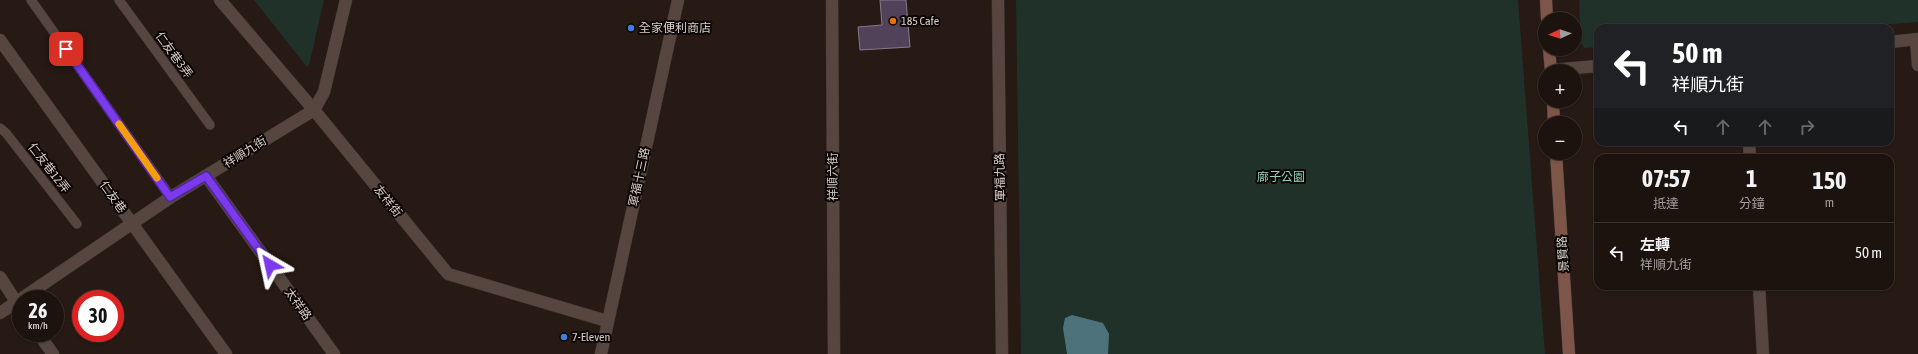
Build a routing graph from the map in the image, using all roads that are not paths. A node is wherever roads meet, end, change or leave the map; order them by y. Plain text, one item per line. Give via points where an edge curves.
1 (32, 0) edge
2 (119, 0) edge
3 (220, 0) edge
4 (346, 0) edge
5 (678, 0) edge
6 (832, 0) edge
7 (998, 0) edge
8 (1546, 0) edge
9 (1547, 12) edge
10 (0, 40) edge
11 (1917, 40) edge
12 (1894, 42) edge
13 (1594, 66) edge
14 (1918, 66) edge
15 (1582, 67) edge
16 (314, 110) junction
17 (210, 125) dead end
18 (0, 128) edge
19 (1556, 160) edge
20 (206, 176) junction
21 (170, 197) junction
22 (131, 223) junction
23 (77, 224) dead end
24 (0, 277) edge
25 (37, 290) edge
26 (1759, 290) edge
27 (12, 292) edge
28 (12, 306) edge
29 (0, 313) edge
30 (607, 321) junction
31 (44, 342) edge
32 (53, 354) edge
33 (226, 354) edge
34 (334, 354) edge
35 (601, 354) edge
36 (834, 354) edge
37 (1002, 354) edge
38 (1569, 354) edge
39 (1763, 354) edge

1 - 21 lane
2 - 17 lane, 仁友巷3弄
3 - 16 street, 友祥街
4 - 16 street, 祥順九街 via 324,92
5 - 30 street, 軍福十三路
6 - 36 street, 祥順六街
7 - 37 street, 軍福九路
8 - 9 street
10 - 22 street, 仁友巷
11 - 12 street
11 - 14 street
13 - 15 street
16 - 20 street, 祥順九街
16 - 30 street, 友祥街 via 448,274
18 - 23 lane, 仁友巷12弄
19 - 38 street, 景賢路
20 - 21 street, 祥順九街
20 - 34 street, 太祥路
21 - 22 street, 祥順九街
22 - 25 street, 祥順九街
22 - 33 street, 仁友巷
24 - 27 street
26 - 39 street
28 - 29 street, 祥順九街
30 - 35 street, 軍福十三路
31 - 32 street

